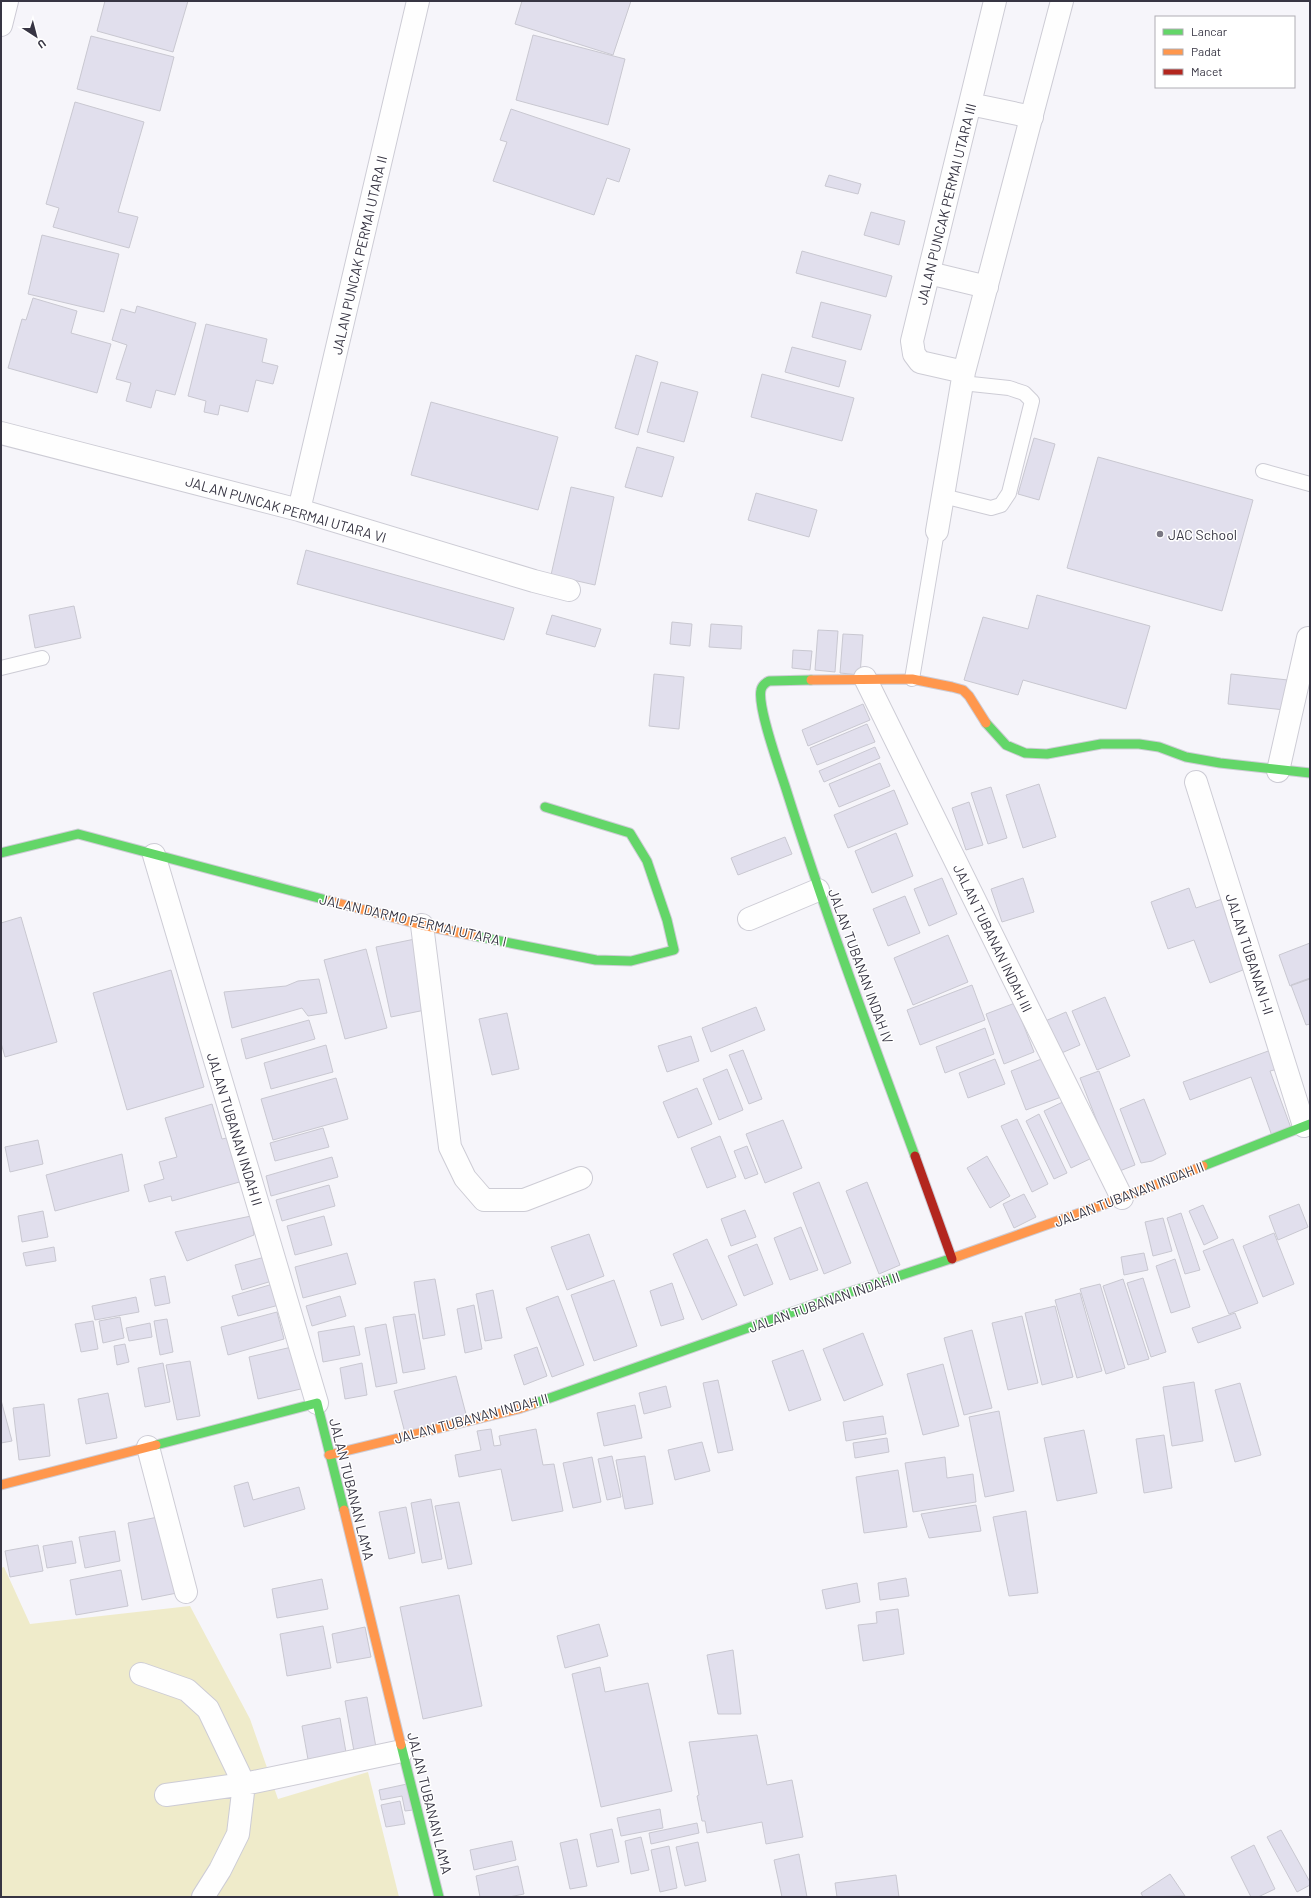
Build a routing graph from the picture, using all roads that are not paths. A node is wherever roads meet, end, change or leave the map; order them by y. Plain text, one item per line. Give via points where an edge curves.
1 (7, 1) edge
2 (418, 1) edge
3 (995, 1) edge
4 (1062, 1) edge
5 (1, 25) edge
6 (970, 104) junction
7 (1032, 117) junction
8 (929, 273) junction
9 (987, 287) junction
10 (963, 377) junction
11 (1, 434) edge
12 (1263, 471) dead end
13 (1310, 484) edge
14 (943, 496) junction
15 (299, 510) junction
16 (937, 531) joint
17 (569, 590) dead end
18 (1308, 638) dead end
19 (42, 658) dead end
20 (1, 668) edge
21 (865, 678) junction
22 (912, 679) junction
23 (1278, 771) junction
24 (1310, 773) edge
25 (1196, 782) dead end
26 (545, 807) dead end
27 (1, 853) edge
28 (154, 855) junction
29 (818, 890) junction
30 (749, 919) dead end
31 (422, 925) junction
32 (1307, 1125) edge
33 (581, 1178) dead end
34 (1122, 1198) junction
35 (952, 1259) junction
36 (316, 1403) junction
37 (148, 1447) junction
38 (330, 1455) junction
39 (1, 1485) edge
40 (186, 1592) dead end
41 (141, 1674) dead end
42 (402, 1751) junction
43 (244, 1784) junction
44 (166, 1795) dead end
45 (203, 1897) edge
46 (439, 1897) edge

1 - 5 street
2 - 15 street, JALAN PUNCAK PERMAI UTARA II
3 - 6 street, JALAN PUNCAK PERMAI UTARA III
4 - 7 street
6 - 7 street
6 - 8 street, JALAN PUNCAK PERMAI UTARA III
7 - 9 street
8 - 9 street
8 - 10 street, JALAN PUNCAK PERMAI UTARA III via 912,341 914,354 920,362
9 - 10 street
10 - 14 street
10 - 14 lane via 1024,393 1032,401 1009,493 1001,505 991,508
11 - 15 street, JALAN PUNCAK PERMAI UTARA VI
12 - 13 lane
14 - 16 street
15 - 17 street, JALAN PUNCAK PERMAI UTARA VI
16 - 22 lane
18 - 23 street
19 - 20 lane
21 - 22 street
21 - 29 street, JALAN TUBANAN INDAH IV via 769,681 761,690 768,730
21 - 34 street, JALAN TUBANAN INDAH III
22 - 23 street via 963,690 1002,745 1015,750 1037,755 1054,755 1099,744 1157,746 1188,758
23 - 24 street
25 - 32 street, JALAN TUBANAN I-II
26 - 31 street, JALAN DARMO PERMAI UTARA I via 630,833 647,861 667,920 674,950 631,962 596,960
27 - 28 street, JALAN DARMO PERMAI UTARA I via 78,834
28 - 31 street, JALAN DARMO PERMAI UTARA I
28 - 36 street, JALAN TUBANAN INDAH II
29 - 30 street
29 - 35 street, JALAN TUBANAN INDAH IV
31 - 33 street via 450,1147 464,1178 484,1200 524,1200
32 - 34 street, JALAN TUBANAN INDAH II
34 - 35 street, JALAN TUBANAN INDAH II
35 - 38 street, JALAN TUBANAN INDAH II via 835,1297 518,1409
36 - 37 street, JALAN TUBANAN LAMA
36 - 38 street, JALAN TUBANAN LAMA
37 - 39 street, JALAN TUBANAN LAMA
37 - 40 street
38 - 42 street, JALAN TUBANAN LAMA
41 - 43 street via 187,1690 208,1709
42 - 43 street
42 - 46 street, JALAN TUBANAN LAMA
43 - 44 street
43 - 45 street via 238,1834

